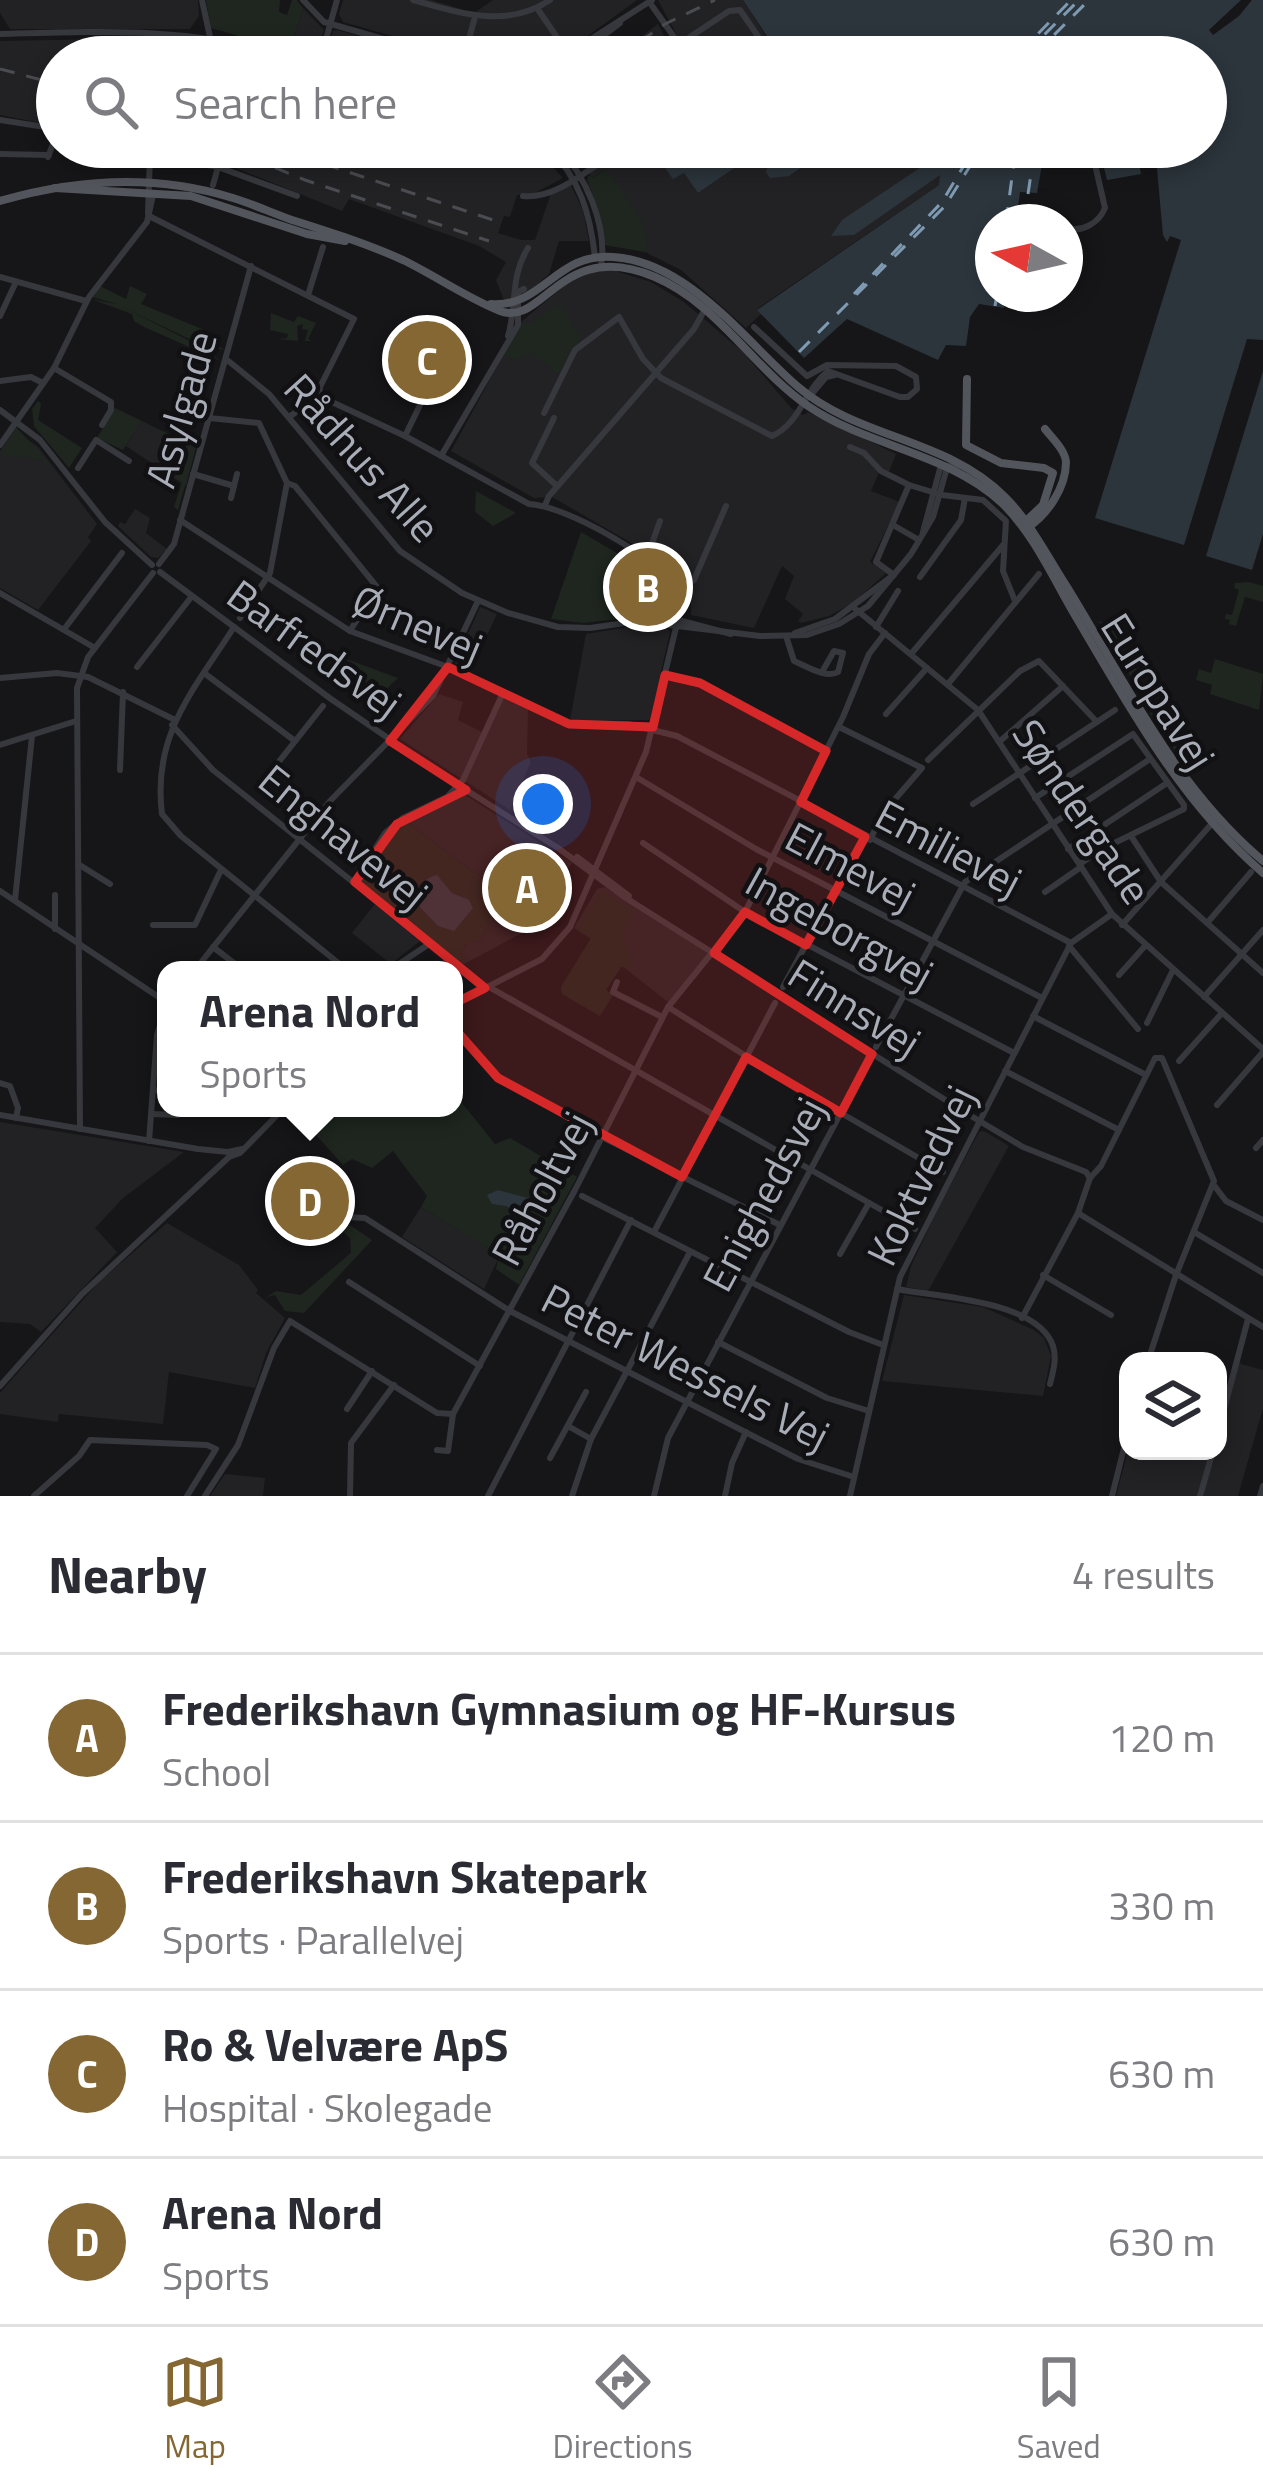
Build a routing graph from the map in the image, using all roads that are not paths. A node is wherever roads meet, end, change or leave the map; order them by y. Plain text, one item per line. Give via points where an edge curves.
1 (303, 0) edge
2 (338, 0) edge
3 (413, 0) edge
4 (550, 0) edge
5 (647, 2) edge
6 (202, 4) edge
7 (537, 8) junction
8 (475, 17) junction
9 (331, 23) junction
10 (0, 34) edge
11 (194, 34) junction
12 (205, 36) edge
13 (210, 36) edge
14 (327, 36) edge
15 (375, 36) edge
16 (470, 36) edge
17 (556, 36) edge
18 (599, 36) edge
19 (673, 36) edge
20 (691, 36) edge
21 (757, 36) edge
22 (0, 120) edge
23 (36, 126) edge
24 (0, 154) edge
25 (36, 156) edge
26 (150, 168) edge
27 (218, 168) edge
28 (221, 168) edge
29 (568, 168) edge
30 (570, 168) edge
31 (589, 168) edge
32 (1096, 168) edge
33 (575, 176) junction
34 (213, 185) dead end
35 (150, 188) junction
36 (298, 196) dead end
37 (523, 196) dead end
38 (0, 201) edge
39 (149, 216) junction
40 (1083, 227) edge
41 (322, 247) dead end
42 (528, 248) dead end
43 (599, 261) junction
44 (251, 266) junction
45 (0, 277) edge
46 (15, 284) dead end
47 (524, 289) dead end
48 (308, 296) junction
49 (86, 301) junction
50 (516, 308) junction
51 (709, 312) junction
52 (0, 316) edge
53 (754, 327) dead end
54 (226, 359) junction
55 (442, 362) dead end
56 (54, 368) junction
57 (655, 373) junction
58 (967, 379) dead end
59 (0, 381) edge
60 (43, 383) junction
61 (320, 395) junction
62 (807, 398) junction
63 (0, 410) edge
64 (544, 413) dead end
65 (289, 417) junction
66 (209, 418) junction
67 (554, 418) dead end
68 (18, 420) junction
69 (102, 425) dead end
70 (1045, 429) dead end
71 (405, 436) junction
72 (0, 445) edge
73 (850, 447) dead end
74 (441, 456) junction
75 (129, 461) dead end
76 (946, 463) junction
77 (78, 468) dead end
78 (237, 473) dead end
79 (193, 474) junction
80 (287, 483) junction
81 (909, 485) junction
82 (234, 486) junction
83 (557, 486) junction
84 (936, 492) junction
85 (965, 497) junction
86 (230, 498) dead end
87 (545, 505) junction
88 (726, 506) dead end
89 (180, 520) junction
90 (660, 521) dead end
91 (892, 525) junction
92 (1026, 525) junction
93 (921, 536) junction
94 (1004, 544) junction
95 (122, 553) dead end
96 (646, 560) junction
97 (156, 568) junction
98 (1039, 574) dead end
99 (894, 575) junction
100 (920, 577) dead end
101 (266, 579) junction
102 (679, 590) junction
103 (898, 591) dead end
104 (0, 593) edge
105 (192, 596) junction
106 (478, 599) junction
107 (1015, 601) junction
108 (856, 610) junction
109 (240, 618) dead end
110 (677, 623) junction
111 (876, 626) junction
112 (234, 627) junction
113 (64, 628) junction
114 (350, 632) junction
115 (885, 633) junction
116 (786, 636) junction
117 (95, 648) junction
118 (911, 654) junction
119 (137, 667) dead end
120 (448, 667) junction
121 (927, 668) junction
122 (822, 672) junction
123 (838, 672) junction
124 (204, 673) junction
125 (80, 675) junction
126 (665, 676) junction
127 (0, 678) edge
128 (858, 680) junction
129 (947, 684) junction
130 (1063, 686) junction
131 (123, 692) junction
132 (503, 693) junction
133 (323, 706) dead end
134 (978, 710) junction
135 (1115, 710) dead end
136 (886, 714) dead end
137 (76, 722) junction
138 (173, 722) junction
139 (1097, 722) junction
140 (838, 727) junction
141 (652, 729) junction
142 (32, 736) junction
143 (295, 741) junction
144 (390, 741) junction
145 (999, 742) junction
146 (0, 745) edge
147 (826, 751) junction
148 (1150, 759) junction
149 (928, 760) dead end
150 (278, 764) dead end
151 (120, 770) dead end
152 (1019, 773) junction
153 (636, 777) junction
154 (1167, 783) junction
155 (458, 784) junction
156 (1035, 798) junction
157 (801, 802) junction
158 (973, 804) dead end
159 (1216, 820) junction
160 (1052, 824) junction
161 (1130, 836) junction
162 (867, 838) junction
163 (300, 840) junction
164 (643, 843) dead end
165 (1068, 848) junction
166 (773, 857) junction
167 (1263, 861) edge
168 (78, 864) junction
169 (1080, 866) junction
170 (221, 870) junction
171 (1251, 872) dead end
172 (596, 873) junction
173 (1263, 873) edge
174 (355, 882) junction
175 (1161, 882) junction
176 (110, 884) dead end
177 (961, 886) junction
178 (835, 891) junction
179 (0, 892) edge
180 (1045, 892) dead end
181 (55, 895) dead end
182 (253, 897) junction
183 (15, 902) junction
184 (746, 912) junction
185 (1112, 914) junction
186 (1208, 922) junction
187 (1122, 925) junction
188 (153, 926) dead end
189 (56, 929) junction
190 (1263, 930) edge
191 (932, 942) junction
192 (79, 944) junction
193 (429, 944) junction
194 (1070, 944) junction
195 (806, 945) junction
196 (1145, 946) junction
197 (213, 947) junction
198 (714, 953) junction
199 (1242, 954) junction
200 (202, 961) edge
201 (231, 961) edge
202 (335, 961) edge
203 (404, 961) edge
204 (451, 961) edge
205 (1173, 970) junction
206 (463, 971) edge
207 (1263, 973) edge
208 (1119, 975) dead end
209 (617, 982) dead end
210 (783, 987) dead end
211 (485, 988) junction
212 (903, 997) junction
213 (1204, 997) junction
214 (1042, 998) junction
215 (463, 999) edge
216 (157, 1000) edge
217 (775, 1003) dead end
218 (668, 1007) junction
219 (1222, 1013) junction
220 (1033, 1016) junction
221 (662, 1017) junction
222 (1147, 1023) dead end
223 (1138, 1029) dead end
224 (157, 1035) edge
225 (463, 1040) edge
226 (1263, 1050) edge
227 (874, 1051) junction
228 (1014, 1053) junction
229 (746, 1057) junction
230 (1180, 1061) dead end
231 (1005, 1070) junction
232 (635, 1072) junction
233 (1146, 1075) junction
234 (0, 1083) edge
235 (154, 1090) joint
236 (1217, 1105) dead end
237 (841, 1113) junction
238 (152, 1114) junction
239 (157, 1114) edge
240 (0, 1115) edge
241 (714, 1116) junction
242 (275, 1117) edge
243 (16, 1118) junction
244 (979, 1121) junction
245 (80, 1129) junction
246 (1119, 1130) junction
247 (602, 1137) junction
248 (1263, 1140) edge
249 (149, 1141) junction
250 (1256, 1148) dead end
251 (228, 1154) junction
252 (811, 1170) junction
253 (943, 1172) dead end
254 (682, 1177) junction
255 (1090, 1178) junction
256 (1214, 1182) junction
257 (582, 1196) dead end
258 (869, 1203) junction
259 (1078, 1213) junction
260 (631, 1220) junction
261 (1263, 1220) edge
262 (780, 1225) junction
263 (916, 1229) dead end
264 (654, 1232) junction
265 (1193, 1232) junction
266 (329, 1235) dead end
267 (690, 1252) junction
268 (840, 1254) dead end
269 (1263, 1274) edge
270 (1043, 1275) junction
271 (1176, 1275) junction
272 (349, 1282) dead end
273 (750, 1282) junction
274 (896, 1289) junction
275 (510, 1311) junction
276 (1111, 1316) dead end
277 (1022, 1318) junction
278 (1248, 1318) junction
279 (1263, 1328) edge
280 (567, 1340) junction
281 (718, 1342) junction
282 (883, 1345) junction
283 (1151, 1352) edge
284 (480, 1366) junction
285 (372, 1371) junction
286 (627, 1371) junction
287 (1050, 1384) dead end
288 (394, 1385) junction
289 (0, 1386) edge
290 (586, 1392) dead end
291 (1227, 1398) edge
292 (687, 1401) junction
293 (347, 1409) dead end
294 (869, 1411) junction
295 (453, 1414) junction
296 (568, 1426) junction
297 (746, 1432) junction
298 (591, 1438) junction
299 (437, 1450) dead end
300 (550, 1458) dead end
301 (1121, 1460) edge
302 (1210, 1460) edge
303 (854, 1478) junction
304 (1263, 1486) edge
305 (34, 1496) edge
306 (187, 1496) edge
307 (206, 1496) edge
308 (350, 1496) edge
309 (488, 1496) edge
310 (572, 1496) edge
311 (654, 1496) edge
312 (725, 1496) edge
313 (850, 1496) edge
314 (1112, 1496) edge
315 (1200, 1496) edge
316 (1260, 1496) edge

1 - 9 street
2 - 9 street
3 - 8 street
4 - 7 street
5 - 18 street
5 - 19 street
6 - 11 street
6 - 13 street
7 - 8 street
7 - 17 street
8 - 16 street
9 - 14 street
9 - 15 street
10 - 11 street
11 - 12 street
20 - 21 street via 740,10
22 - 23 street
24 - 25 street
26 - 35 street
27 - 34 street
28 - 36 street
29 - 33 street
30 - 33 street
31 - 33 street
32 - 40 street via 1105,208
33 - 37 street
33 - 43 street
35 - 38 main road via 64,186
35 - 39 street
35 - 50 main road via 230,196 399,258 489,304
39 - 44 street
39 - 49 street
41 - 48 street
42 - 50 street via 512,287
43 - 50 main road via 536,305
43 - 51 main road via 656,277
44 - 48 street
44 - 54 street, Asylgade
45 - 49 street
46 - 52 street
47 - 50 street
48 - 61 street via 355,319
49 - 56 street
50 - 74 street
51 - 57 street
51 - 62 main road
53 - 62 street via 807,376 827,365 896,366 919,380 900,397 826,372
54 - 65 street, Rådhus Alle
54 - 66 street, Asylgade
55 - 71 street
56 - 60 street
56 - 69 street via 111,402
57 - 62 street via 772,436
57 - 64 street via 619,317 581,344
57 - 83 street
58 - 92 main road via 965,442 1001,464 1053,473 1046,501
59 - 60 street
60 - 68 street
61 - 65 street
61 - 71 street
62 - 76 main road
63 - 68 street, Barfredsvej
65 - 106 street, Rådhus Alle via 400,550
66 - 79 street, Asylgade
66 - 80 street via 259,422
67 - 83 street via 532,463
68 - 72 street
68 - 97 street, Barfredsvej
70 - 92 main road via 1066,461 1048,511
71 - 74 street
73 - 81 street
74 - 87 street
75 - 77 street via 96,440
76 - 84 street, Rådhus Alle
76 - 92 main road
76 - 92 main road via 979,474
78 - 82 street
79 - 82 street
79 - 89 street, Asylgade
80 - 101 street
80 - 114 street via 377,587
81 - 84 street
81 - 91 street
82 - 86 street
83 - 87 street
84 - 85 street
84 - 93 street, Rådhus Alle
85 - 94 street via 983,500 1006,521
85 - 100 street via 961,520
87 - 96 street
88 - 102 street via 694,580
89 - 97 street, Asylgade
89 - 101 street, Ørnevej
90 - 96 street
91 - 93 street
91 - 99 street via 875,562
92 - 159 main road, Europavej via 1140,727
93 - 99 street, Rådhus Alle
94 - 107 street via 1004,580
94 - 118 street
95 - 113 street
96 - 102 street
97 - 105 street, Barfredsvej
97 - 117 street, Asylgade
98 - 107 street
99 - 108 street, Rådhus Alle
101 - 109 street
101 - 114 street, Ørnevej
102 - 110 street
103 - 111 street
104 - 113 street
105 - 112 street, Barfredsvej
105 - 119 street
106 - 110 street, Rådhus Alle via 575,628
106 - 120 street
107 - 129 street
108 - 111 street, Søndergade
108 - 116 street, Rådhus Alle via 839,625
110 - 116 street, Rådhus Alle
110 - 126 street
111 - 115 street, Søndergade
112 - 124 street
112 - 144 street, Barfredsvej
113 - 117 street
114 - 120 street, Ørnevej
115 - 118 street, Søndergade
115 - 128 street, Råholtvej
116 - 122 street via 794,661
117 - 125 street, Asylgade
118 - 121 street, Søndergade
120 - 132 street, Ørnevej
120 - 144 street via 422,710
121 - 129 street, Søndergade
121 - 136 street
122 - 123 street
122 - 123 street via 838,650
123 - 128 street
124 - 138 street
124 - 143 street
125 - 127 street
125 - 131 street, Enghavevej
125 - 137 street
126 - 141 street
126 - 147 street via 700,683
128 - 140 street, Råholtvej
129 - 134 street, Søndergade
130 - 134 street via 1039,662
130 - 139 street
130 - 145 street
131 - 138 street, Enghavevej
131 - 151 street
132 - 141 street, Ørnevej via 570,724
132 - 155 street
133 - 143 street
134 - 145 street, Søndergade
134 - 149 street
135 - 139 street
137 - 142 street
137 - 168 street
138 - 163 street, Enghavevej via 213,770
138 - 170 street via 162,814
139 - 152 street
140 - 147 street, Råholtvej
140 - 162 street via 922,768
141 - 153 street
141 - 157 street, Ørnevej
142 - 146 street
142 - 183 street
143 - 150 street
144 - 155 street, Barfredsvej
144 - 163 street
145 - 152 street, Søndergade
147 - 157 street, Råholtvej
148 - 154 street
148 - 156 street via 1132,734
148 - 160 street
152 - 156 street, Søndergade
152 - 158 street
153 - 166 street, Elmevej
153 - 172 street
154 - 161 street via 1184,809
154 - 165 street
155 - 172 street, Barfredsvej
155 - 174 street via 385,833
156 - 160 street, Søndergade
157 - 162 street, Emilievej
157 - 166 street, Råholtvej
159 - 167 main road, Europavej
159 - 173 main road, Europavej
159 - 175 street
160 - 165 street, Søndergade
160 - 177 street
161 - 169 street
161 - 175 street
162 - 177 street, Emilievej
162 - 178 street
163 - 174 street, Enghavevej
163 - 182 street
164 - 184 street, Ingeborgvej
165 - 169 street, Søndergade
166 - 178 street, Elmevej
166 - 184 street, Råholtvej
168 - 176 street
168 - 192 street
169 - 180 street
169 - 185 street, Søndergade
170 - 182 street
170 - 188 street via 195,925
171 - 186 street
172 - 198 street, Barfredsvej
172 - 211 street via 555,949
174 - 193 street, Enghavevej
175 - 186 street
175 - 187 street
177 - 191 street, Enighedsvej
177 - 194 street, Emilievej
178 - 191 street, Elmevej
178 - 195 street
179 - 183 street
181 - 189 street
182 - 197 street
182 - 202 street
183 - 189 street
184 - 195 street, Ingeborgvej
184 - 198 street, Råholtvej
185 - 187 street, Søndergade
185 - 194 street, Koktvedvej
186 - 199 street
187 - 196 street, Søndergade
189 - 192 street
190 - 199 street
191 - 212 street, Enighedsvej
191 - 214 street, Elmevej
192 - 216 street
192 - 245 street
193 - 203 street
193 - 204 street, Enghavevej
194 - 214 street, Koktvedvej
194 - 223 street
195 - 210 street
195 - 212 street, Ingeborgvej
196 - 205 street, Søndergade
196 - 208 street
197 - 200 street
197 - 201 street
198 - 218 street, Råholtvej
198 - 227 street, Finnsvej
199 - 207 street
199 - 213 street
205 - 213 street, Søndergade
205 - 222 street
206 - 211 street, Enghavevej
209 - 221 street via 613,992
211 - 215 street
211 - 232 street, Enghavevej
212 - 227 street, Enighedsvej
212 - 228 street, Ingeborgvej
213 - 219 street, Søndergade
214 - 220 street, Koktvedvej
217 - 229 street
218 - 221 street, Råholtvej
218 - 229 street
219 - 226 street, Søndergade
219 - 230 street
220 - 228 street, Koktvedvej
220 - 233 street
221 - 232 street, Råholtvej
224 - 235 street
225 - 247 street via 498,1078
226 - 236 street
227 - 237 street, Enighedsvej
227 - 244 street, Finnsvej
228 - 231 street, Koktvedvej
229 - 237 street
229 - 241 street
231 - 244 street, Koktvedvej
231 - 246 street
232 - 241 street, Enghavevej
232 - 247 street, Råholtvej
233 - 246 street
233 - 256 street via 1158,1057 1164,1060
234 - 243 street via 10,1086
235 - 238 street
237 - 252 street, Enighedsvej
237 - 253 street
238 - 239 street
238 - 249 street
240 - 243 street
241 - 252 street, Enghavevej
241 - 254 street
242 - 251 street
243 - 245 street
244 - 255 street, Finnsvej
244 - 274 street, Koktvedvej
245 - 249 street
246 - 255 street
247 - 254 street
247 - 275 street, Råholtvej
248 - 250 street
249 - 251 street
251 - 289 street via 82,1294
252 - 258 street, Enghavevej
252 - 262 street, Enighedsvej
254 - 262 street
254 - 264 street
255 - 259 street
256 - 261 street via 1226,1201
256 - 265 street
257 - 260 street
258 - 263 street, Enghavevej
258 - 268 street
259 - 270 street
259 - 271 street
260 - 264 street
260 - 280 street
262 - 273 street, Enighedsvej
264 - 267 street
265 - 269 street
265 - 271 street
266 - 275 street, Peter Wessels Vej via 347,1217 362,1216
267 - 273 street
267 - 286 street
270 - 276 street
270 - 277 street
271 - 278 street
271 - 283 street
272 - 284 street
273 - 281 street, Enighedsvej
273 - 282 street
274 - 277 street via 979,1301
274 - 282 street, Koktvedvej
275 - 280 street, Peter Wessels Vej
275 - 284 street, Råholtvej
277 - 287 street via 1051,1341
278 - 279 street
278 - 291 street
280 - 286 street, Peter Wessels Vej
280 - 309 street
281 - 292 street, Enighedsvej
281 - 294 street
282 - 294 street, Koktvedvej
284 - 295 street, Råholtvej
285 - 288 street
285 - 293 street
285 - 307 street via 290,1321 245,1431
286 - 292 street, Peter Wessels Vej
286 - 298 street
288 - 295 street via 437,1413
288 - 308 street via 351,1443
290 - 296 street
292 - 297 street, Peter Wessels Vej
292 - 311 street, Enighedsvej
294 - 303 street, Koktvedvej
295 - 299 street, Råholtvej via 448,1451
296 - 298 street
296 - 300 street
297 - 303 street, Peter Wessels Vej
297 - 312 street
298 - 310 street
301 - 314 street
302 - 315 street
303 - 313 street, Koktvedvej
304 - 316 street
305 - 306 street via 90,1440 216,1449

